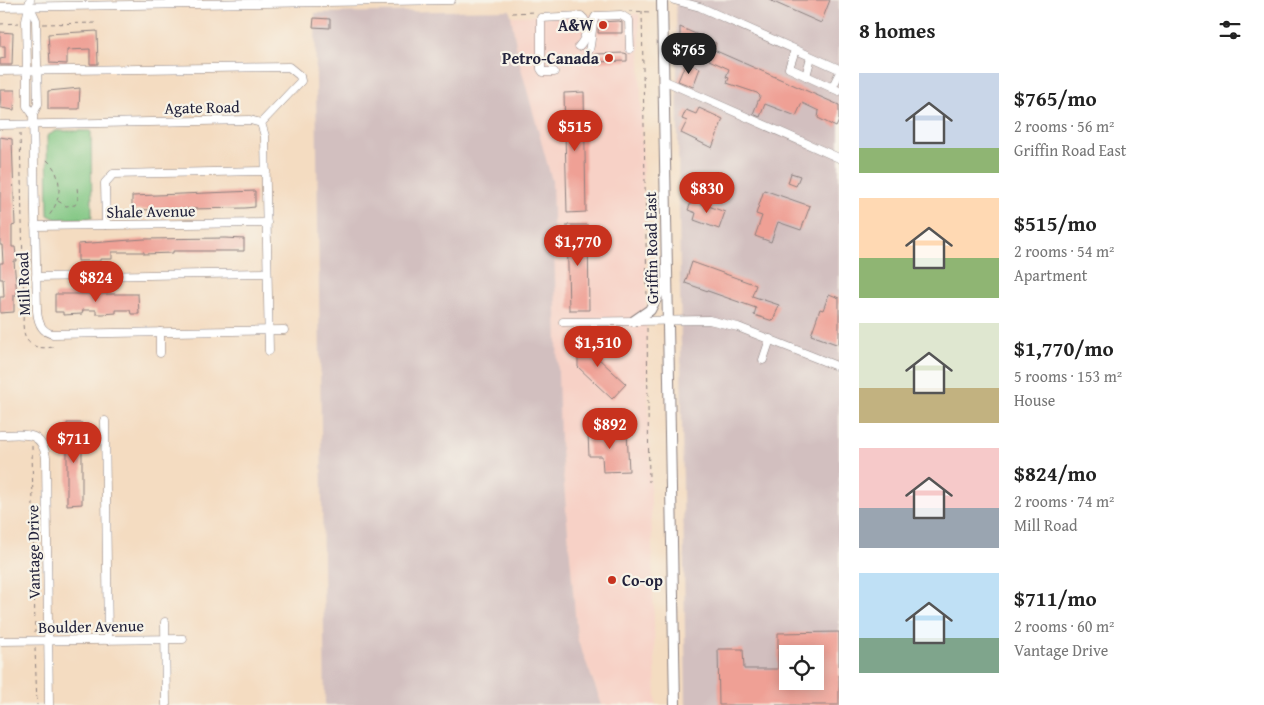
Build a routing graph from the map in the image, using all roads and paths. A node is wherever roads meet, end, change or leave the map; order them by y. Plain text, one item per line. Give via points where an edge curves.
1 (451, 0) edge
2 (662, 0) edge
3 (674, 0) edge
4 (30, 3) edge
5 (0, 7) edge
6 (628, 11) dead end
7 (642, 11) junction
8 (512, 12) dead end
9 (535, 12) dead end
10 (651, 12) dead end
11 (20, 23) dead end
12 (98, 23) dead end
13 (0, 24) edge
14 (42, 24) dead end
15 (579, 46) dead end
16 (630, 49) dead end
17 (589, 50) dead end
18 (795, 50) junction
19 (812, 57) junction
20 (839, 69) edge
21 (27, 70) junction
22 (37, 70) junction
23 (0, 71) edge
24 (554, 72) dead end
25 (839, 74) edge
26 (806, 76) junction
27 (663, 80) junction
28 (836, 90) edge
29 (33, 114) junction
30 (33, 124) junction
31 (261, 124) junction
32 (0, 125) edge
33 (20, 137) dead end
34 (839, 158) edge
35 (47, 160) dead end
36 (266, 171) junction
37 (77, 186) dead end
38 (57, 201) junction
39 (48, 217) dead end
40 (267, 223) junction
41 (106, 225) junction
42 (35, 226) junction
43 (267, 273) junction
44 (36, 277) junction
45 (667, 277) junction
46 (647, 304) dead end
47 (667, 320) junction
48 (634, 321) junction
49 (563, 322) dead end
50 (647, 327) dead end
51 (268, 330) junction
52 (284, 330) dead end
53 (160, 332) junction
54 (770, 339) junction
55 (49, 344) dead end
56 (53, 347) dead end
57 (50, 348) junction
58 (269, 352) dead end
59 (160, 353) dead end
60 (763, 360) dead end
61 (839, 367) edge
62 (104, 421) dead end
63 (0, 435) edge
64 (32, 444) dead end
65 (649, 482) dead end
66 (35, 619) junction
67 (42, 619) dead end
68 (165, 622) dead end
69 (35, 632) dead end
70 (183, 638) dead end
71 (165, 639) junction
72 (108, 640) junction
73 (0, 641) edge
74 (48, 641) junction
75 (35, 649) dead end
76 (37, 705) edge
77 (49, 705) edge
78 (166, 705) edge
79 (675, 705) edge

1 - 4 street
2 - 27 main road, Griffin Road East
3 - 18 street via 700,7
4 - 5 street
4 - 21 street, Mill Road via 26,22
4 - 22 street, Mill Road via 36,20
6 - 7 path
7 - 10 path
7 - 46 path
8 - 9 path
11 - 13 path
12 - 14 path
15 - 24 street via 586,33 584,18 541,18 541,69
16 - 17 street via 629,20 621,15 605,15 593,18
18 - 19 street
18 - 26 street via 789,68
19 - 20 street
19 - 26 street
21 - 22 street
21 - 23 street
21 - 29 street, Mill Road via 28,106
22 - 29 street, Mill Road via 38,104
22 - 31 street via 289,67 300,76 300,81
25 - 28 street
26 - 28 street
27 - 34 street
27 - 45 main road, Griffin Road East
29 - 30 street, Mill Road
30 - 31 street, Agate Road via 250,120
30 - 32 street, Agate Road
30 - 42 street, Mill Road
31 - 36 street, Agate Road
33 - 57 path via 22,328 31,344
35 - 38 path via 57,176
36 - 40 street, Agate Road
36 - 41 street via 113,174 105,183
37 - 38 path via 75,205 66,206
38 - 39 path
40 - 41 street, Shale Avenue
40 - 43 street, Agate Road
41 - 42 street, Shale Avenue
42 - 44 street, Mill Road
43 - 44 street
43 - 51 street, Agate Road
44 - 53 street, Mill Road via 39,325 48,333
45 - 47 main road, Griffin Road East
45 - 48 main road via 654,304
47 - 48 street
47 - 54 street via 709,320
47 - 79 main road, Griffin Road East
48 - 49 street
50 - 65 path
51 - 52 street, Mill Road
51 - 53 street, Mill Road
51 - 58 street, Agate Road
53 - 59 street
54 - 60 street
54 - 61 street
55 - 57 path
56 - 57 path
62 - 72 street
63 - 74 street, Vantage Drive via 35,437 44,449
64 - 66 path
66 - 67 path
66 - 69 path
68 - 71 street
70 - 71 street, Boulder Avenue
71 - 72 street, Boulder Avenue
71 - 78 street
72 - 74 street, Boulder Avenue
73 - 74 street, Boulder Avenue
74 - 77 street, Vantage Drive
75 - 76 path

